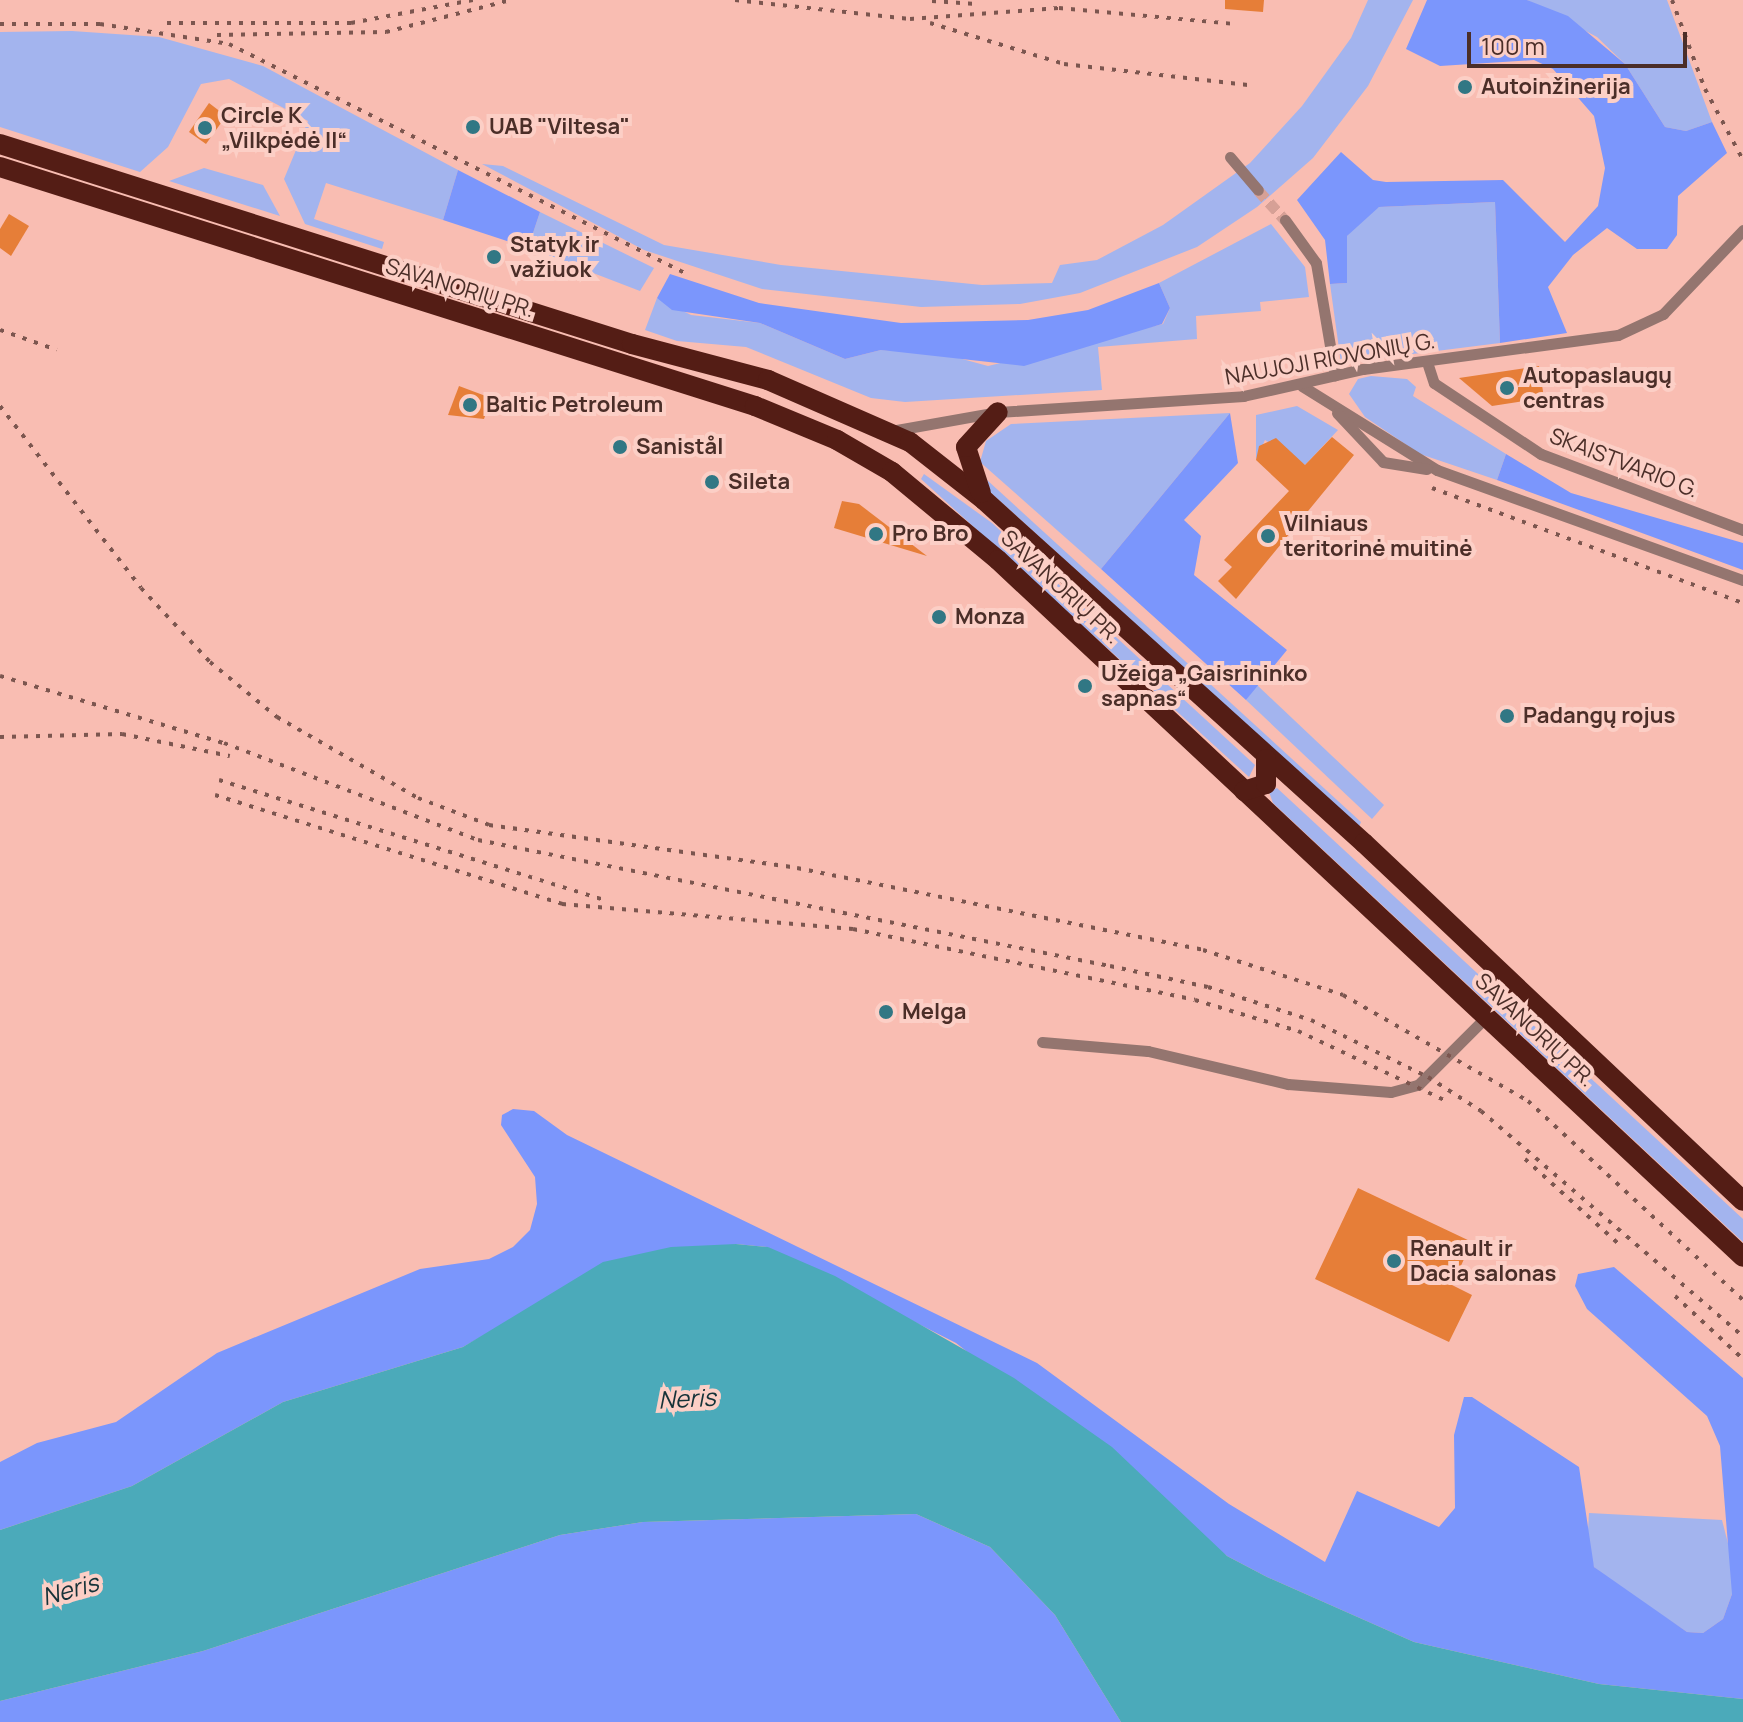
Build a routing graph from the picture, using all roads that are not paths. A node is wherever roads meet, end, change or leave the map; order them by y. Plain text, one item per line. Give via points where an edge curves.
1 (0, 144) edge
2 (1230, 157) dead end
3 (0, 167) edge
4 (1258, 190) tunnel mouth
5 (1285, 220) tunnel mouth
6 (1741, 233) edge
7 (1427, 362) junction
8 (1335, 375) junction
9 (1302, 386) junction
10 (1335, 410) junction
11 (998, 412) junction
12 (890, 432) junction
13 (862, 454) junction
14 (1437, 470) junction
15 (984, 500) junction
16 (1743, 530) edge
17 (1743, 580) edge
18 (1266, 759) junction
19 (1244, 791) junction
20 (1486, 1017) junction
21 (1042, 1042) dead end
22 (1743, 1201) edge
23 (1743, 1257) edge

1 - 12 highway, SAVANORIŲ PR. via 632,344 768,380
2 - 4 street
3 - 13 highway, SAVANORIŲ PR. via 755,406
5 - 8 street via 1316,263
6 - 7 street, NAUJOJI RIOVONIŲ G. via 1686,295 1641,326 1582,342
7 - 8 street, NAUJOJI RIOVONIŲ G.
7 - 16 street, SKAISTVARIO G. via 1434,383 1541,454
8 - 9 street, NAUJOJI RIOVONIŲ G.
9 - 10 street
9 - 11 street, NAUJOJI RIOVONIŲ G.
10 - 14 street
10 - 14 street via 1383,462
11 - 12 street, NAUJOJI RIOVONIŲ G.
11 - 15 highway via 966,447
12 - 13 highway
12 - 15 highway, SAVANORIŲ PR.
13 - 19 highway, SAVANORIŲ PR. via 956,523
14 - 17 street
15 - 18 highway, SAVANORIŲ PR.
18 - 19 highway via 1266,784
18 - 22 highway, SAVANORIŲ PR. via 1364,843
19 - 20 highway, SAVANORIŲ PR.
20 - 21 street via 1418,1085 1391,1092 1288,1084 1148,1051
20 - 23 highway, SAVANORIŲ PR.

